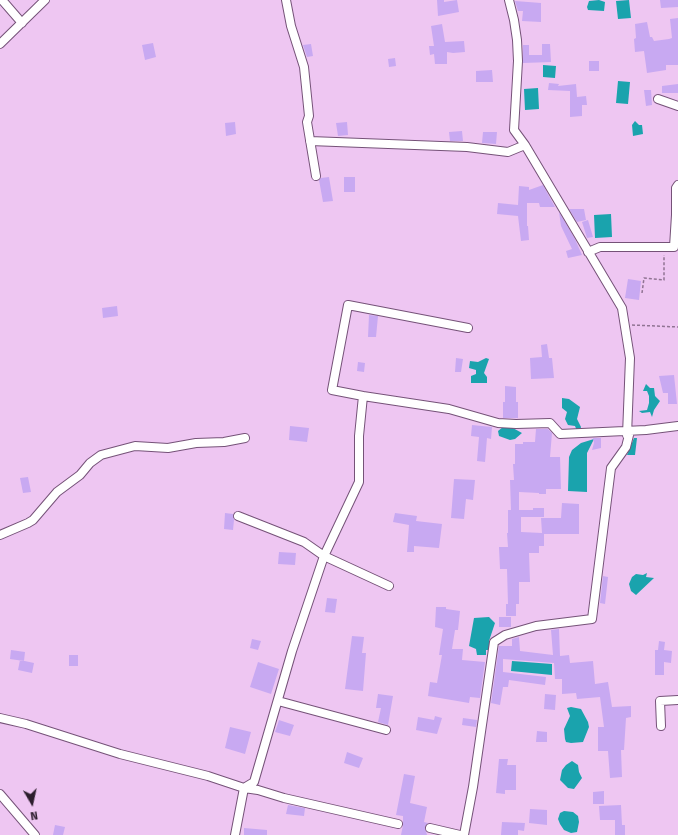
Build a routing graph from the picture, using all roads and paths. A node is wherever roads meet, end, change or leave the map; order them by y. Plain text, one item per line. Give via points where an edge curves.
1 (2, 0) edge
2 (46, 0) edge
3 (286, 0) edge
4 (509, 0) edge
5 (22, 23) junction
6 (0, 44) edge
7 (658, 99) dead end
8 (678, 106) edge
9 (310, 141) junction
10 (525, 145) junction
11 (316, 176) dead end
12 (678, 185) edge
13 (664, 247) junction
14 (676, 247) edge
15 (588, 252) junction
16 (642, 293) dead end
17 (625, 325) junction
18 (678, 327) edge
19 (468, 328) dead end
20 (363, 396) junction
21 (678, 426) edge
22 (628, 431) junction
23 (245, 438) dead end
24 (238, 516) dead end
25 (0, 535) edge
26 (324, 556) junction
27 (389, 586) dead end
28 (678, 700) edge
29 (278, 701) junction
30 (0, 718) edge
31 (661, 726) dead end
32 (386, 730) dead end
33 (244, 788) junction
34 (0, 794) edge
35 (398, 824) dead end
36 (430, 828) dead end
37 (35, 835) edge
38 (235, 835) edge
39 (460, 835) edge
40 (464, 835) edge

1 - 5 street
2 - 5 street
3 - 9 street via 304,67
4 - 10 street via 517,40 518,62 514,130
5 - 6 street
7 - 8 street
9 - 10 street via 467,147 508,152
9 - 11 street
10 - 15 street
12 - 14 street
13 - 14 street
13 - 15 street via 600,248
13 - 16 path via 664,280 644,278
15 - 17 street via 622,308
17 - 18 path
17 - 22 street via 630,358
19 - 20 street via 348,305 332,390
20 - 22 street via 449,409 498,423 550,423 560,434
20 - 26 street via 359,436 359,482
21 - 22 street
22 - 40 street via 626,447 611,468 592,619 536,626 505,635 494,642
23 - 25 street via 168,448 136,446 101,455 57,492 33,520
24 - 26 street via 304,542
26 - 27 street
26 - 29 street
28 - 31 street via 660,701
29 - 32 street
29 - 33 street via 254,782
30 - 33 street
33 - 35 street
33 - 38 street
34 - 37 street
36 - 39 street

